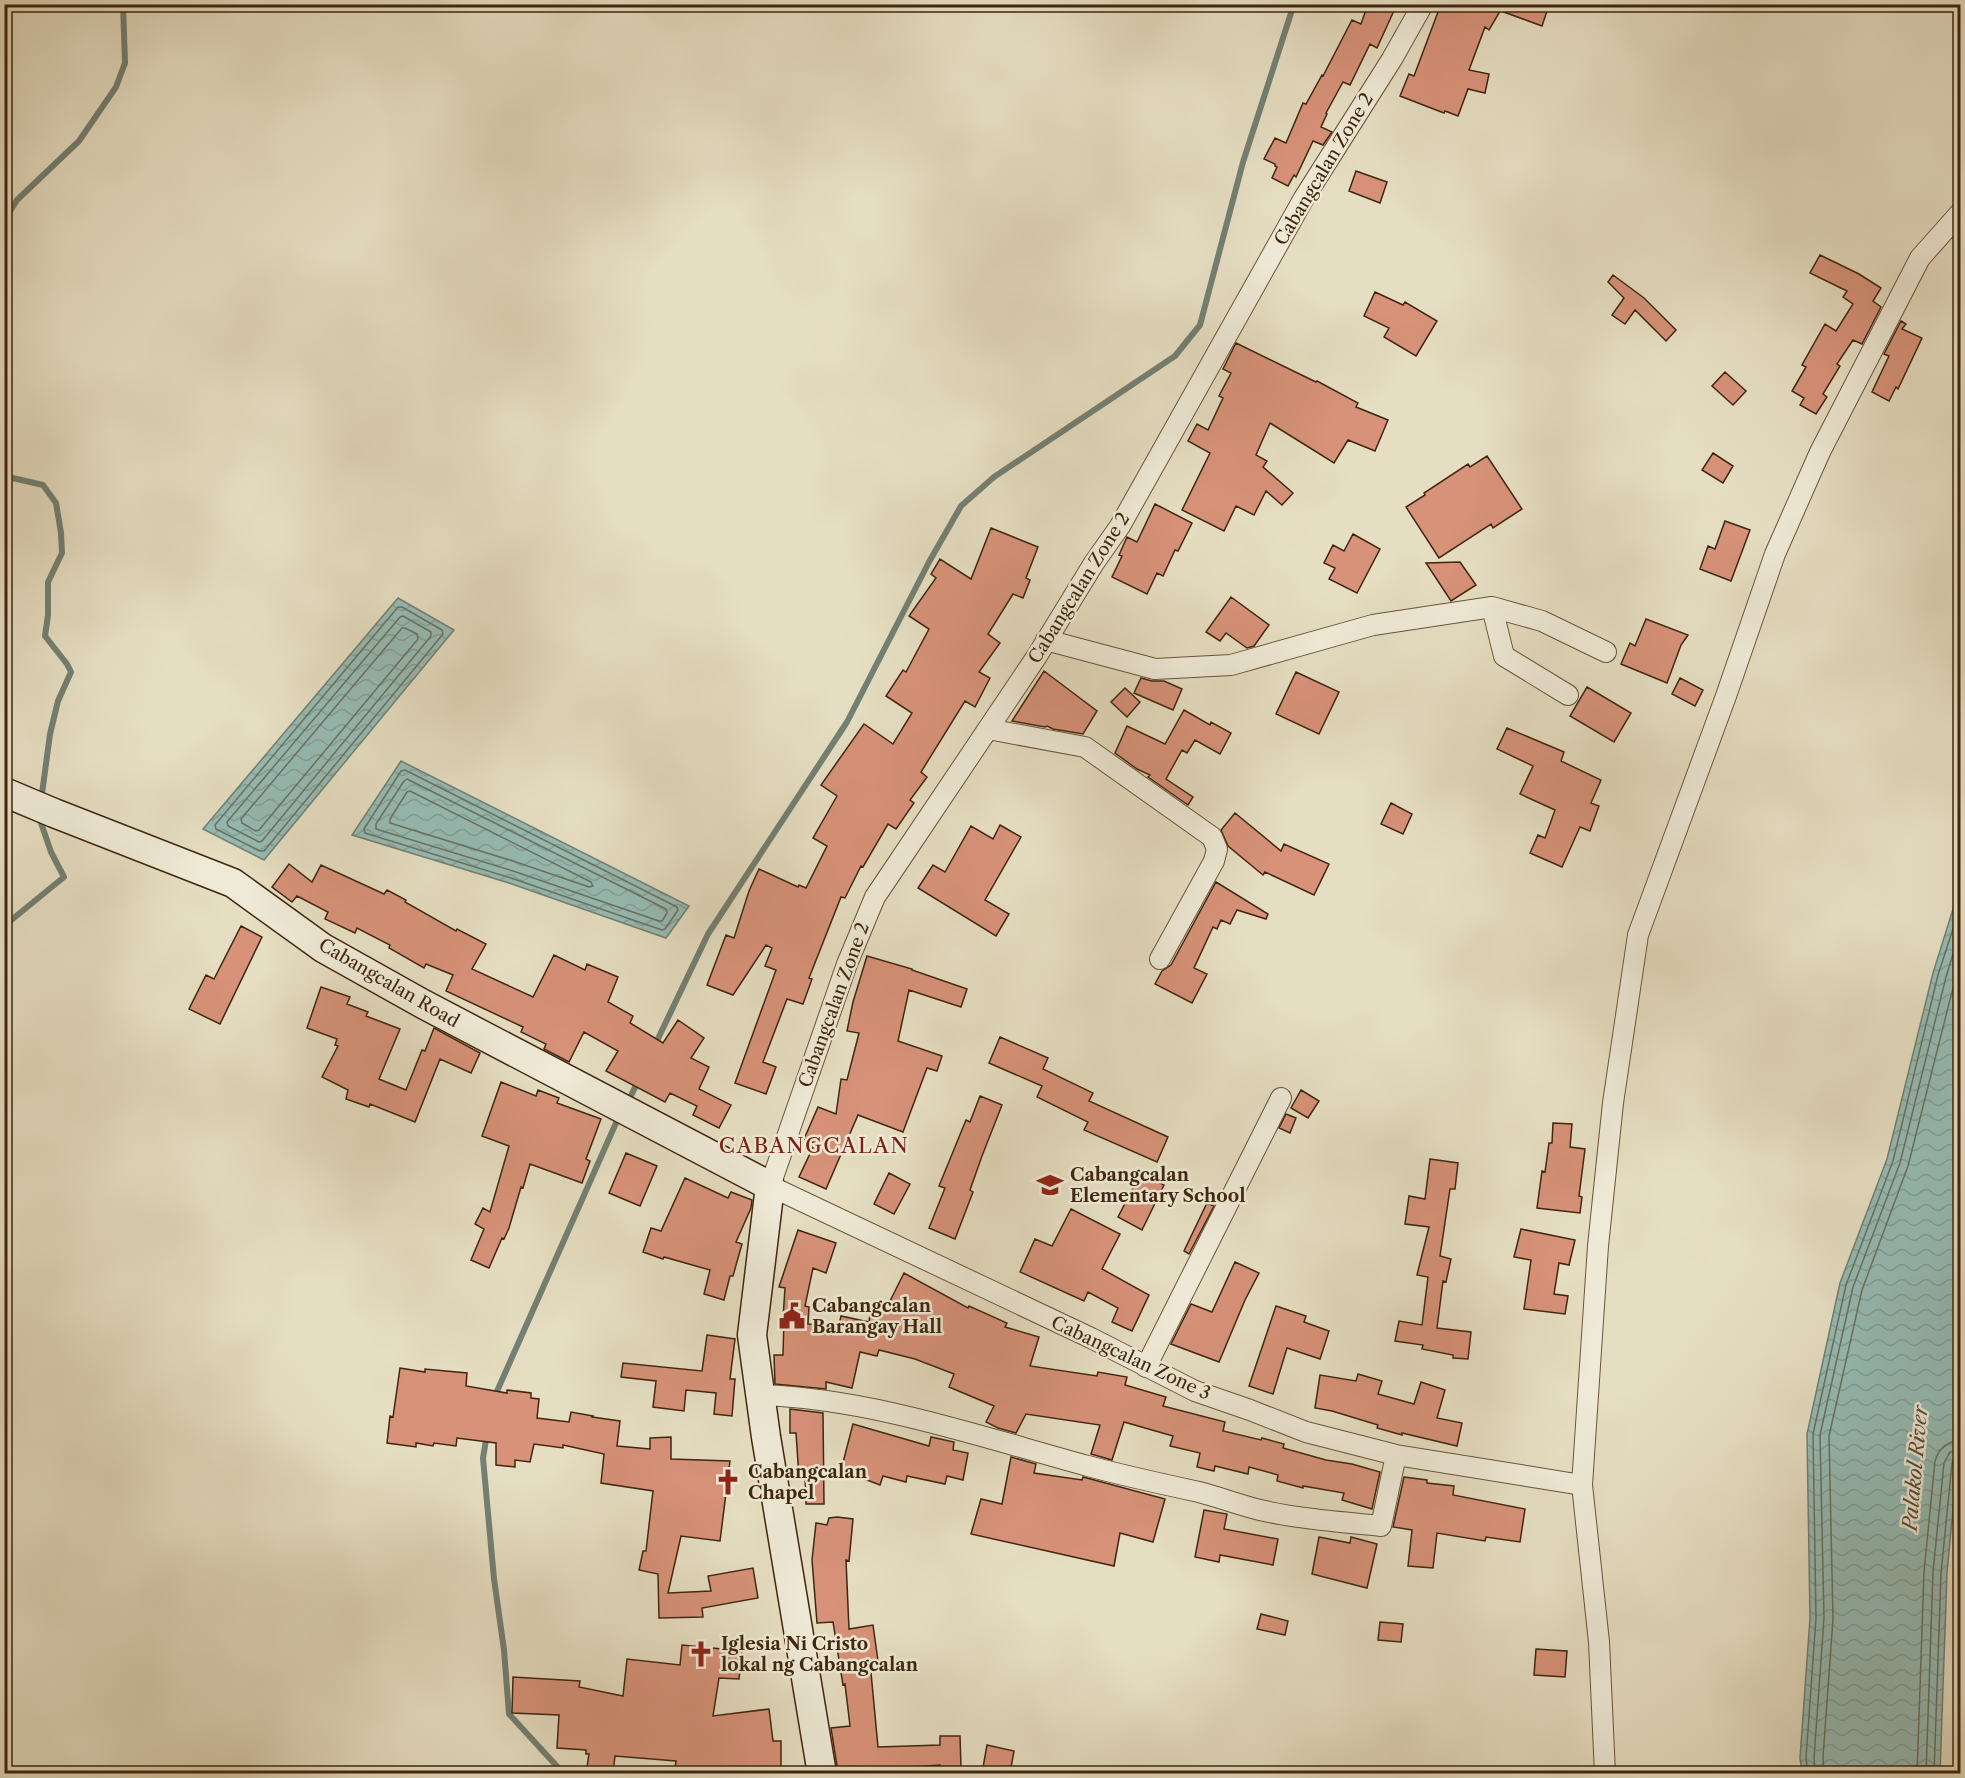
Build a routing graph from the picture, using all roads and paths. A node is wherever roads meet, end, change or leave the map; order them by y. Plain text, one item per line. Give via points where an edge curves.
1 (1423, 4) edge
2 (1960, 213) edge
3 (1492, 607) junction
4 (1046, 639) junction
5 (1606, 652) dead end
6 (1568, 695) dead end
7 (988, 729) junction
8 (8, 794) edge
9 (1160, 959) dead end
10 (1281, 1098) dead end
11 (770, 1186) junction
12 (1146, 1367) junction
13 (761, 1395) junction
14 (1396, 1455) junction
15 (1582, 1485) junction
16 (822, 1773) edge
17 (1605, 1773) edge

1 - 4 street, Cabangcalan Zone 2 via 1304,198 1120,526
2 - 15 street via 1920,258 1820,452 1775,555 1638,935 1613,1103 1598,1246
3 - 4 street via 1373,625 1231,665 1155,669
3 - 5 street via 1542,621
3 - 6 street via 1504,656
4 - 7 street, Cabangcalan Zone 2
7 - 9 street via 1085,747 1212,837 1217,849 1214,861
7 - 11 street, Cabangcalan Zone 2 via 875,897 847,964
8 - 11 street, Cabangcalan Road via 233,883 323,948
10 - 12 street
11 - 12 street, Cabangcalan Zone 3
11 - 13 street via 752,1335
12 - 14 street, Cabangcalan Zone 3 via 1195,1391 1305,1432
13 - 14 street via 879,1411 1260,1510 1381,1526
13 - 16 street
14 - 15 street, Cabangcalan Zone 3
15 - 17 street via 1599,1642

